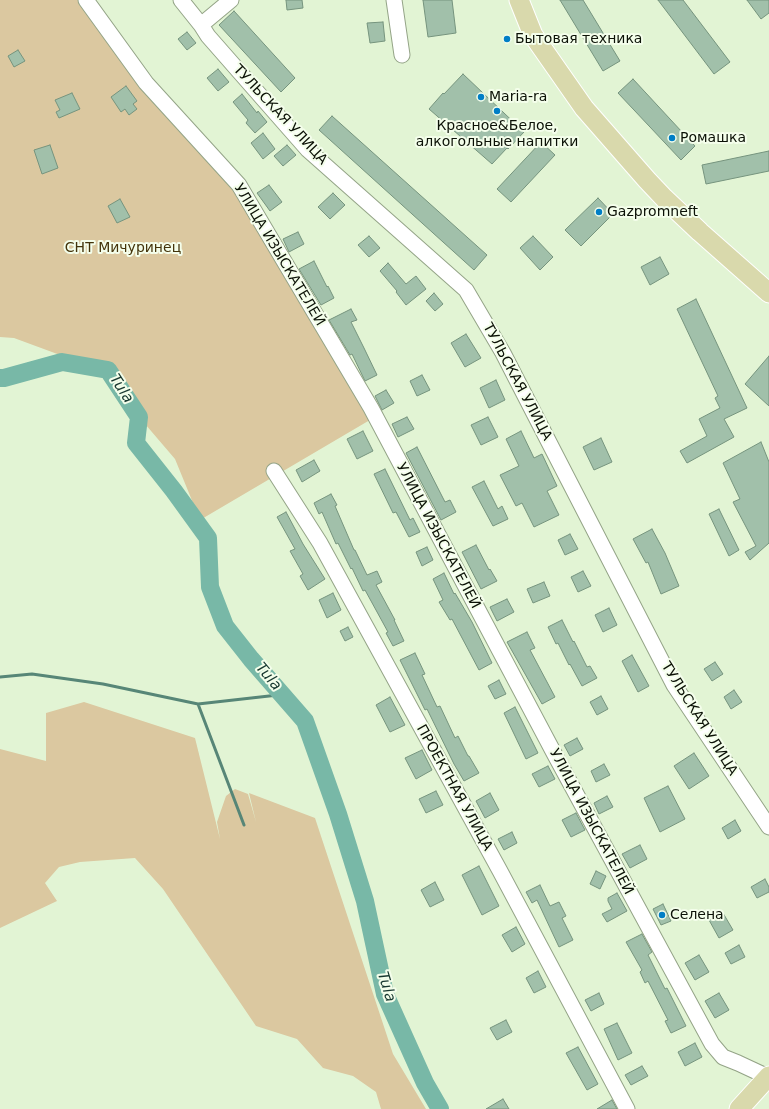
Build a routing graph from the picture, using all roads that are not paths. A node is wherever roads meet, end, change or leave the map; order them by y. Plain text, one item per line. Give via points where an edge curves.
1 (86, 0) edge
2 (181, 0) edge
3 (231, 0) edge
4 (394, 0) edge
5 (519, 0) edge
6 (200, 25) junction
7 (402, 55) dead end
8 (769, 293) edge
9 (274, 471) dead end
10 (769, 827) edge
11 (769, 1077) edge
12 (627, 1109) edge
13 (739, 1109) edge

1 - 11 street, УЛИЦА ИЗЫСКАТЕЛЕЙ via 146,83 239,185 371,408 712,1044 723,1057
2 - 6 street, ТУЛЬСКАЯ УЛИЦА
3 - 6 street
4 - 7 street
5 - 8 main road via 533,34 584,108 664,198
6 - 10 street, ТУЛЬСКАЯ УЛИЦА via 308,150 466,290 503,353 674,686
9 - 12 street, ПРОЕКТНАЯ УЛИЦА via 320,543
11 - 13 main road

